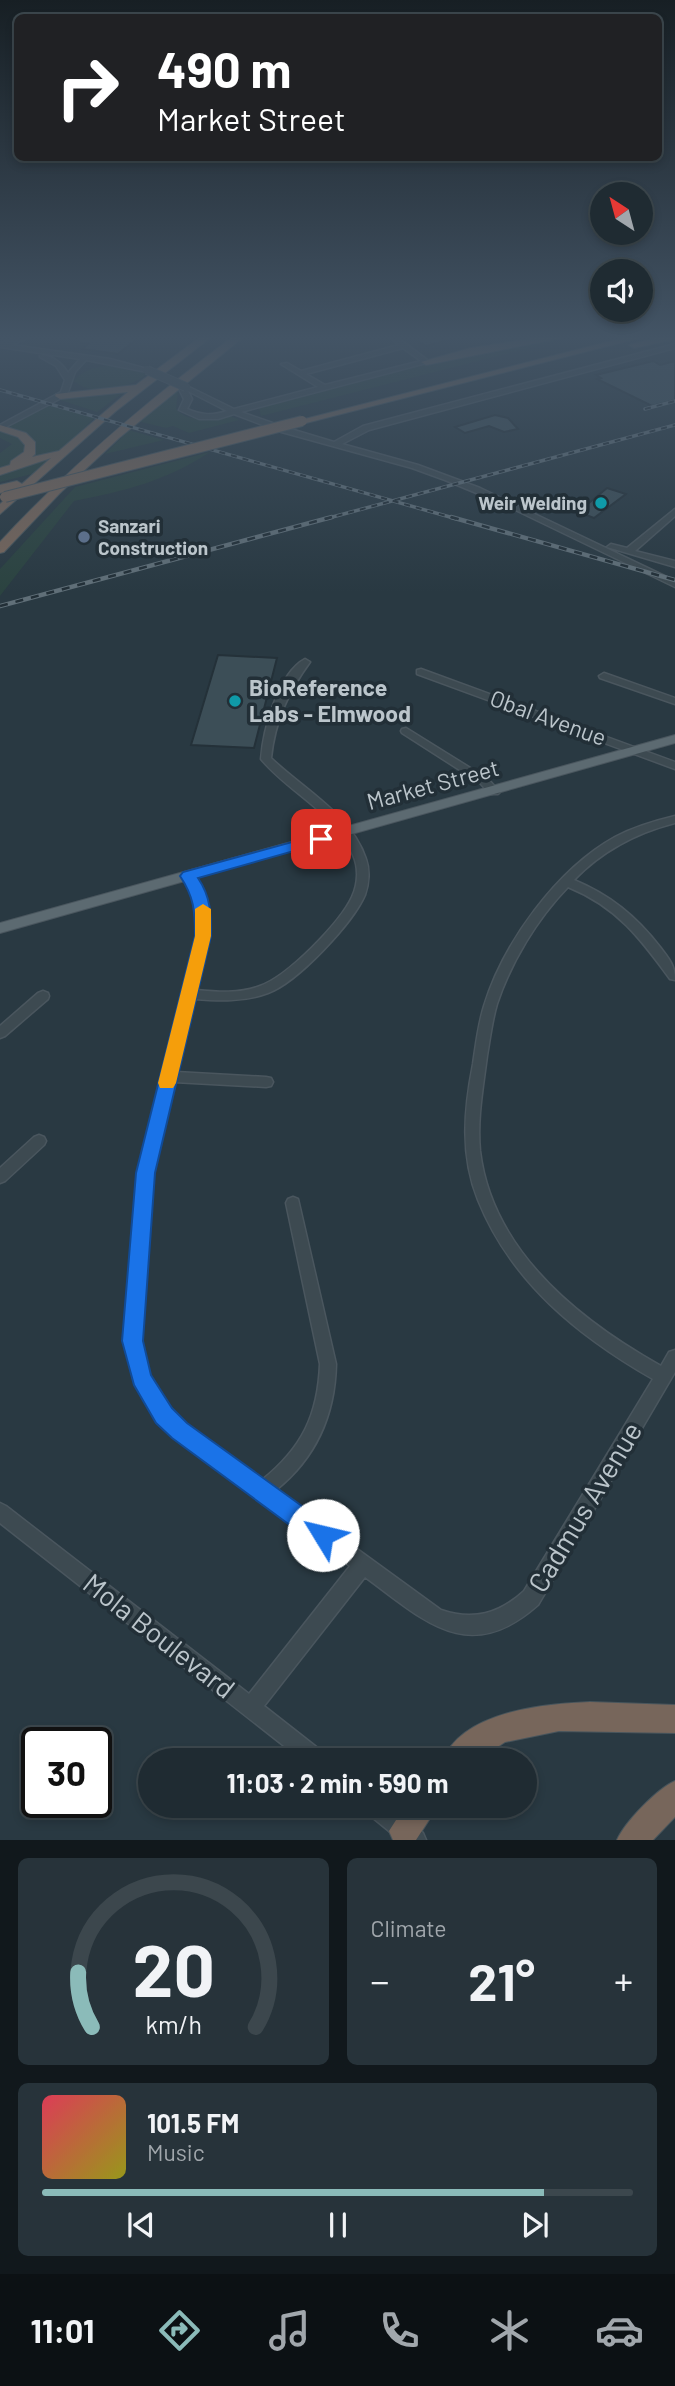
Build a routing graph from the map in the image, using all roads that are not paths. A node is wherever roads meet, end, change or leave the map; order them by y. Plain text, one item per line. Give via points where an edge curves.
1 (117, 421) edge
2 (133, 421) edge
3 (264, 421) edge
4 (274, 421) edge
5 (303, 421) edge
6 (393, 421) edge
7 (97, 422) joint
8 (1, 428) edge
9 (334, 444) junction
10 (0, 471) edge
11 (2, 495) edge
12 (0, 510) edge
13 (675, 512) edge
14 (0, 531) edge
15 (596, 546) junction
16 (0, 549) edge
17 (629, 551) junction
18 (675, 564) edge
19 (640, 568) joint
20 (675, 584) edge
21 (305, 662) dead end
22 (421, 672) dead end
23 (604, 676) dead end
24 (675, 701) edge
25 (406, 731) dead end
26 (675, 739) edge
27 (639, 751) junction
28 (675, 766) edge
29 (494, 792) junction
30 (674, 820) edge
31 (346, 832) junction
32 (188, 876) junction
33 (567, 882) junction
34 (0, 928) edge
35 (675, 976) edge
36 (188, 994) junction
37 (43, 996) dead end
38 (0, 1033) edge
39 (168, 1077) junction
40 (266, 1082) dead end
41 (39, 1141) dead end
42 (0, 1177) edge
43 (293, 1203) dead end
44 (675, 1357) edge
45 (663, 1376) junction
46 (262, 1491) junction
47 (0, 1512) edge
48 (363, 1564) junction
49 (251, 1707) junction
50 (675, 1719) edge
51 (302, 1748) edge
52 (471, 1748) edge
53 (675, 1796) edge
54 (389, 1818) edge
55 (418, 1818) edge
56 (410, 1835) edge
57 (632, 1840) edge

1 - 14 highway via 71,458
2 - 16 highway via 88,458
3 - 9 street
4 - 11 highway via 17,485
5 - 11 highway, bridge
6 - 9 street
7 - 10 highway via 54,453
7 - 12 highway
8 - 10 highway via 22,435 32,449
9 - 15 street via 449,478
13 - 17 street
15 - 17 street
15 - 19 street
17 - 18 street
19 - 20 street
21 - 31 street via 278,701 266,759 321,804
22 - 27 street, Obal Avenue
23 - 24 street
25 - 29 street
26 - 27 main road, Market Street
27 - 28 street, Obal Avenue
27 - 29 main road, Market Street
29 - 31 main road, Market Street
30 - 33 street via 616,841
31 - 32 main road, Market Street
31 - 36 street via 362,866 361,888 350,910 290,974 270,988 241,996
32 - 34 main road, Market Street
32 - 36 street via 199,891 204,920
33 - 35 street via 626,914
33 - 45 street via 519,945 491,1000 472,1104 472,1153 496,1225 531,1276 603,1342
36 - 39 street
37 - 38 street
39 - 40 street
39 - 46 street via 145,1173 135,1359 164,1415
41 - 42 street
43 - 46 street via 328,1364 328,1384 307,1447
44 - 45 street, Cadmus Avenue
45 - 48 street, Cadmus Avenue via 531,1598 518,1611 481,1626 445,1621
46 - 48 street
47 - 49 street, Mola Boulevard
48 - 49 street
49 - 51 street, Mola Boulevard
50 - 52 highway via 547,1718 496,1732
53 - 57 highway
54 - 56 street
55 - 56 highway

